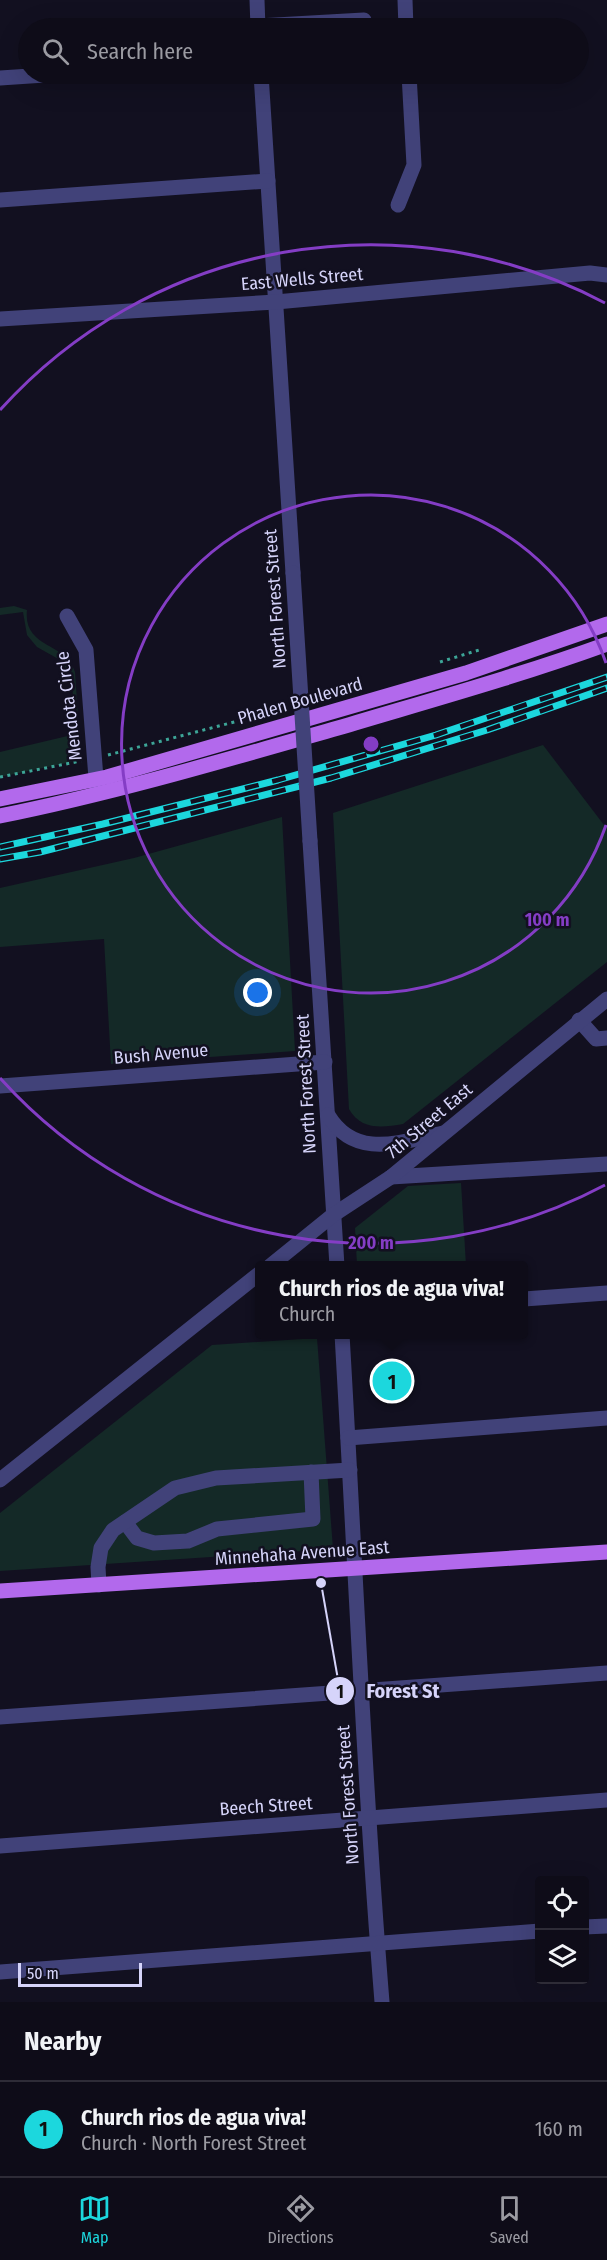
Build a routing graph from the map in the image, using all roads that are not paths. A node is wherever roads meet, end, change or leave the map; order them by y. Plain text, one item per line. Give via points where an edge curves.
1 (256, 0) edge
2 (405, 0) edge
3 (257, 18) edge
4 (406, 18) edge
5 (18, 77) edge
6 (0, 78) edge
7 (262, 84) edge
8 (410, 84) edge
9 (268, 180) junction
10 (0, 200) edge
11 (398, 205) dead end
12 (607, 275) edge
13 (276, 302) junction
14 (0, 319) edge
15 (67, 616) dead end
16 (607, 624) edge
17 (607, 644) edge
18 (97, 779) junction
19 (98, 795) junction
20 (0, 799) edge
21 (0, 816) edge
22 (607, 999) edge
23 (579, 1020) junction
24 (607, 1038) edge
25 (325, 1062) junction
26 (0, 1086) edge
27 (328, 1114) junction
28 (446, 1132) junction
29 (607, 1164) edge
30 (392, 1176) junction
31 (333, 1215) junction
32 (276, 1261) edge
33 (337, 1261) edge
34 (255, 1277) edge
35 (607, 1293) edge
36 (528, 1299) edge
37 (342, 1339) edge
38 (607, 1418) edge
39 (348, 1438) junction
40 (351, 1470) junction
41 (311, 1472) junction
42 (0, 1480) edge
43 (125, 1522) junction
44 (607, 1552) edge
45 (354, 1569) junction
46 (99, 1585) junction
47 (0, 1591) edge
48 (607, 1673) edge
49 (361, 1691) junction
50 (0, 1717) edge
51 (607, 1800) edge
52 (370, 1818) junction
53 (0, 1846) edge
54 (607, 1926) edge
55 (589, 1927) edge
56 (535, 1930) edge
57 (377, 1943) junction
58 (0, 1972) edge
59 (382, 2002) edge

1 - 3 street
2 - 4 street
5 - 6 street
7 - 9 street, North Forest Street
8 - 11 street via 414,165
9 - 10 street
9 - 13 street, North Forest Street
12 - 13 street, East Wells Street via 590,273
13 - 14 street, East Wells Street
13 - 25 street, North Forest Street, bridge
15 - 18 street, Mendota Circle via 86,650
16 - 18 main road, Phalen Boulevard via 466,673
17 - 19 main road, Phalen Boulevard via 454,694
18 - 19 street, Mendota Circle
18 - 20 main road, Phalen Boulevard
19 - 21 main road, Phalen Boulevard
22 - 23 street, 7th Street East
23 - 24 street via 596,1039
23 - 28 street, 7th Street East
25 - 26 street, Bush Avenue
25 - 27 street, North Forest Street
27 - 28 street via 344,1135 364,1143 382,1145
27 - 31 street, North Forest Street
28 - 30 street, 7th Street East
29 - 30 street
30 - 31 street, 7th Street East
31 - 32 street, 7th Street East
31 - 33 street, North Forest Street
34 - 42 street
35 - 36 street
37 - 39 street, North Forest Street
38 - 39 street
39 - 40 street, North Forest Street
40 - 41 street
40 - 45 street, North Forest Street
41 - 43 street via 216,1479 176,1488
41 - 43 street via 313,1520 217,1529 188,1541 154,1542 137,1538
43 - 46 street via 113,1530 101,1548
44 - 45 main road, Minnehaha Avenue East
45 - 46 main road, Minnehaha Avenue East
45 - 49 street, North Forest Street
46 - 47 main road, Minnehaha Avenue East
48 - 49 street
49 - 50 street
49 - 52 street, North Forest Street
51 - 52 street, Beech Street
52 - 53 street, Beech Street
52 - 57 street, North Forest Street
54 - 55 street
56 - 57 street
57 - 58 street
57 - 59 street, North Forest Street

